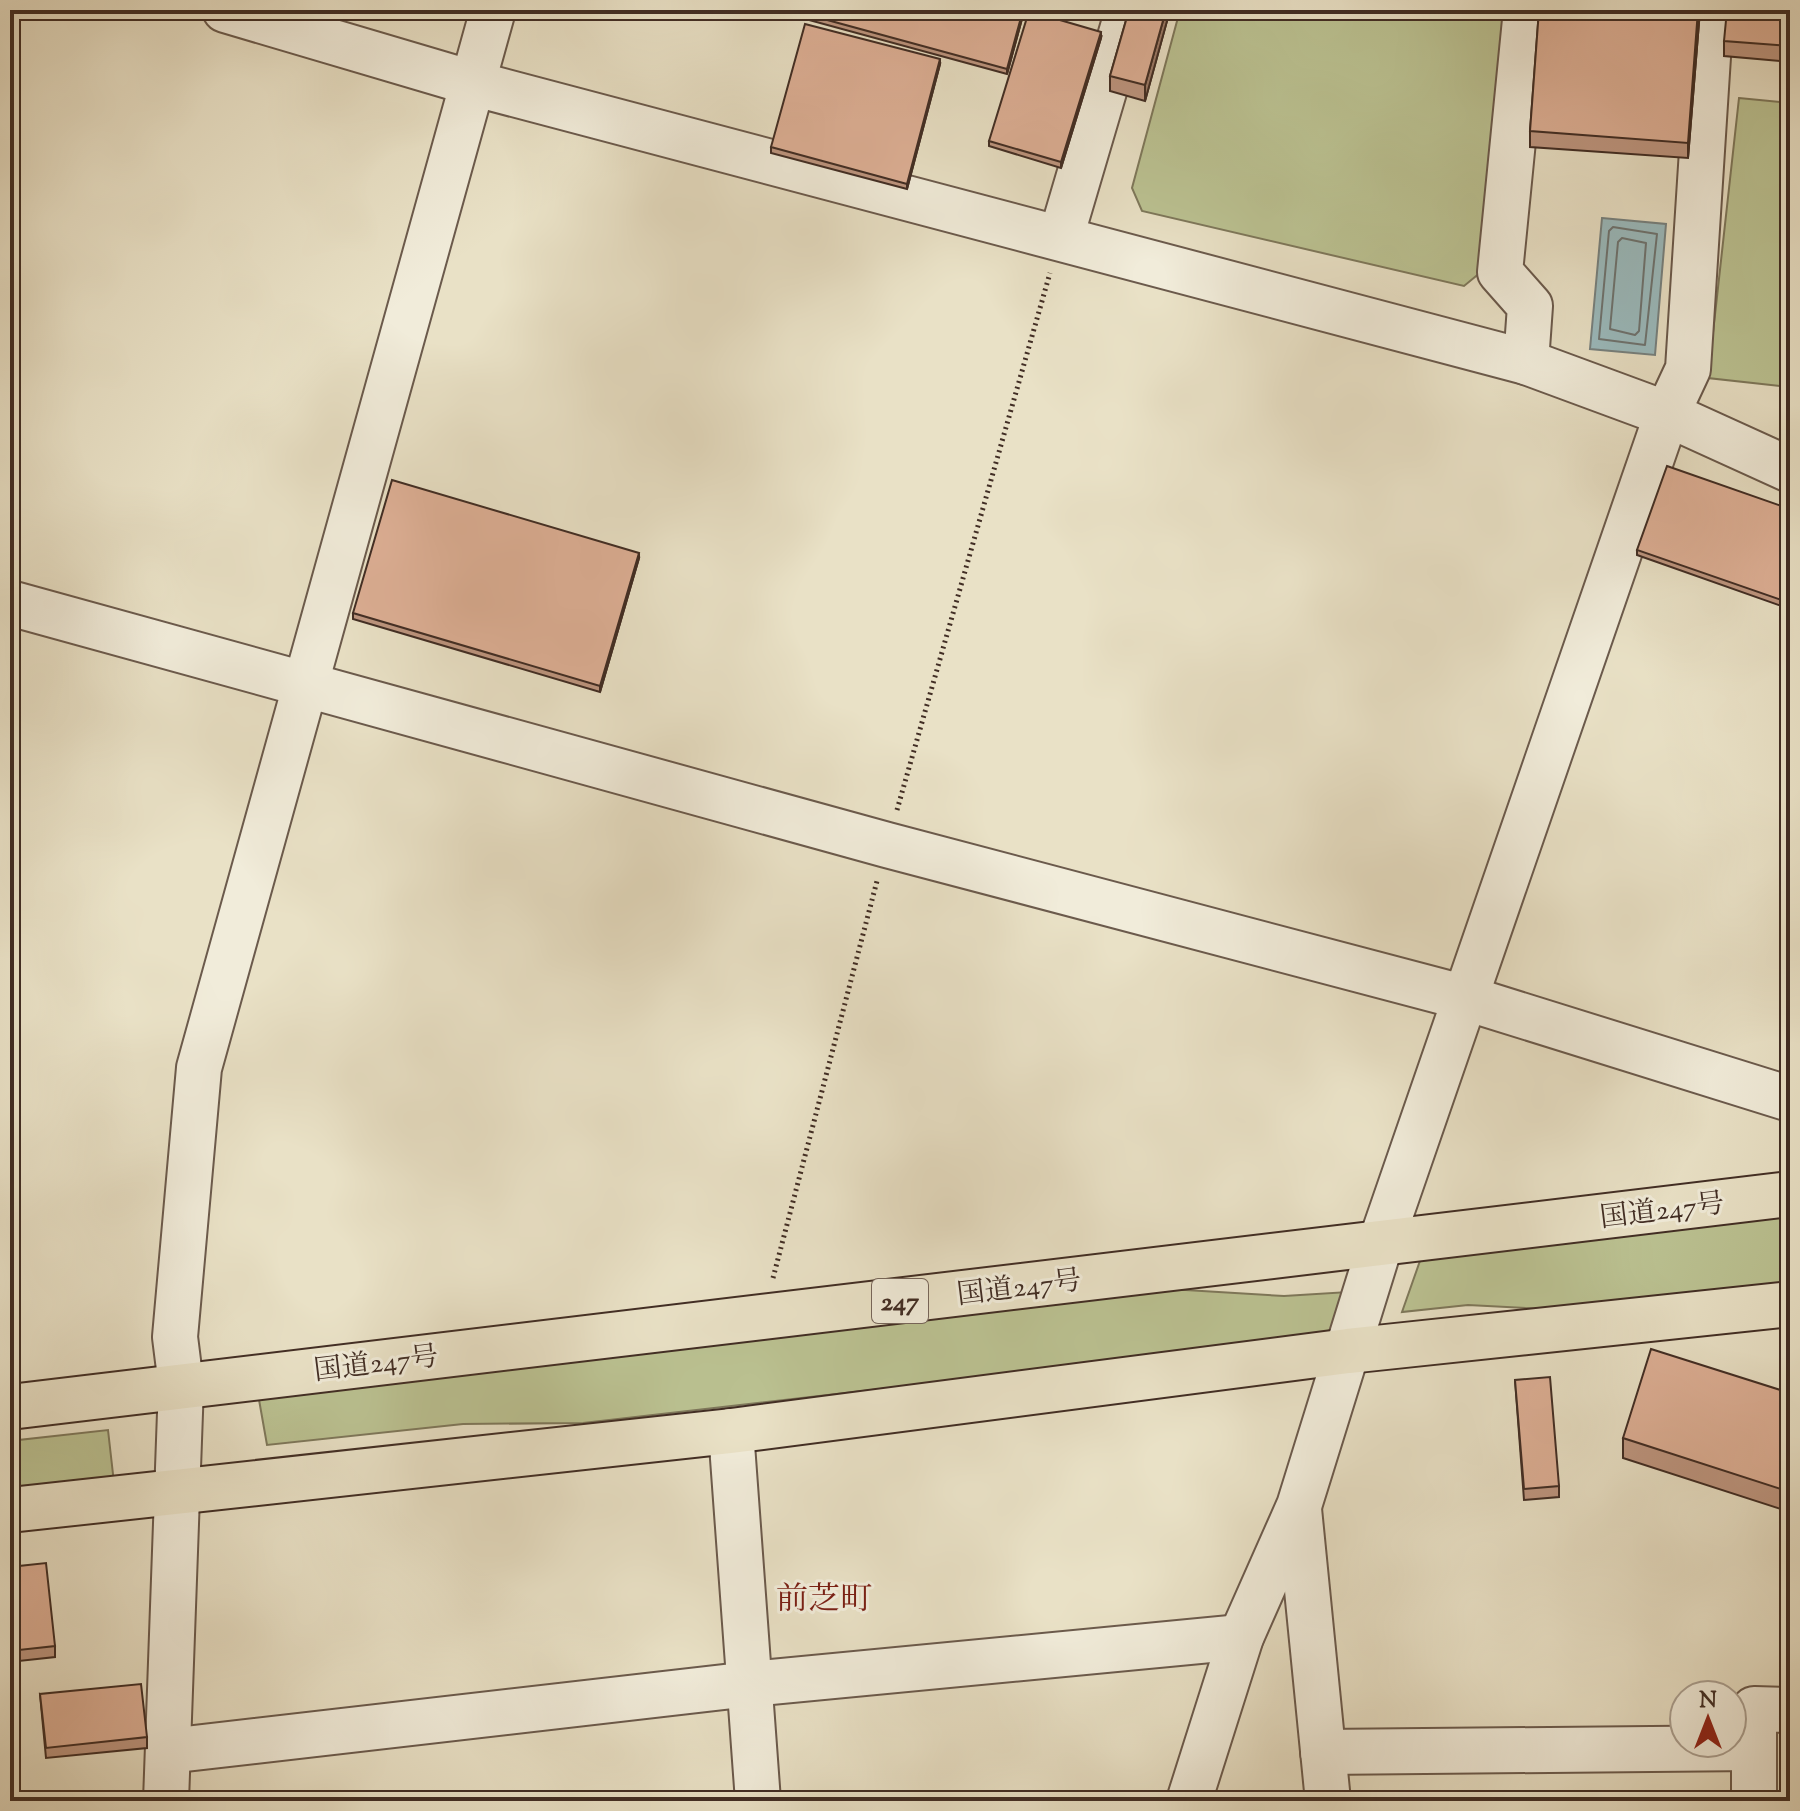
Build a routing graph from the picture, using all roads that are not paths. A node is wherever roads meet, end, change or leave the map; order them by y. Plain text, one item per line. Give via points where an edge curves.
1 (225, 10) edge
2 (493, 10) edge
3 (1128, 10) edge
4 (1526, 10) edge
5 (1711, 10) edge
6 (472, 83) junction
7 (1061, 237) junction
8 (1526, 362) junction
9 (1667, 414) junction
10 (1790, 470) edge
11 (10, 603) edge
12 (307, 683) junction
13 (1466, 998) junction
14 (1790, 1099) edge
15 (1790, 1194) edge
16 (1381, 1242) junction
17 (1790, 1304) edge
18 (1348, 1351) junction
19 (181, 1385) junction
20 (10, 1407) edge
21 (731, 1431) junction
22 (176, 1492) junction
23 (1299, 1506) junction
24 (10, 1510) edge
25 (1241, 1637) junction
26 (750, 1684) junction
27 (1790, 1707) edge
28 (1754, 1748) junction
29 (168, 1751) junction
30 (1323, 1752) junction
31 (166, 1801) edge
32 (758, 1801) edge
33 (1189, 1801) edge
34 (1328, 1801) edge
35 (1754, 1801) edge

1 - 6 street
2 - 6 street
3 - 7 street
4 - 8 street via 1500,272 1530,306
5 - 9 street via 1688,369
6 - 7 street
6 - 12 street
7 - 8 street
8 - 9 street
9 - 10 street
9 - 13 street
11 - 12 street
12 - 13 street via 887,845
12 - 19 street via 199,1068 175,1337
13 - 14 street
13 - 16 street
15 - 16 highway, 国道247号 / 247
16 - 18 street
16 - 19 highway, 国道247号 / 247
17 - 18 highway
18 - 21 highway
18 - 23 street
19 - 20 highway, 国道247号 / 247
19 - 22 street
21 - 22 highway
21 - 26 street
22 - 24 highway
22 - 29 street
23 - 25 street
23 - 30 street
25 - 26 street
25 - 33 street
26 - 29 street
26 - 32 street
27 - 28 street via 1754,1709
28 - 30 street
28 - 35 street
29 - 31 street
30 - 34 street

